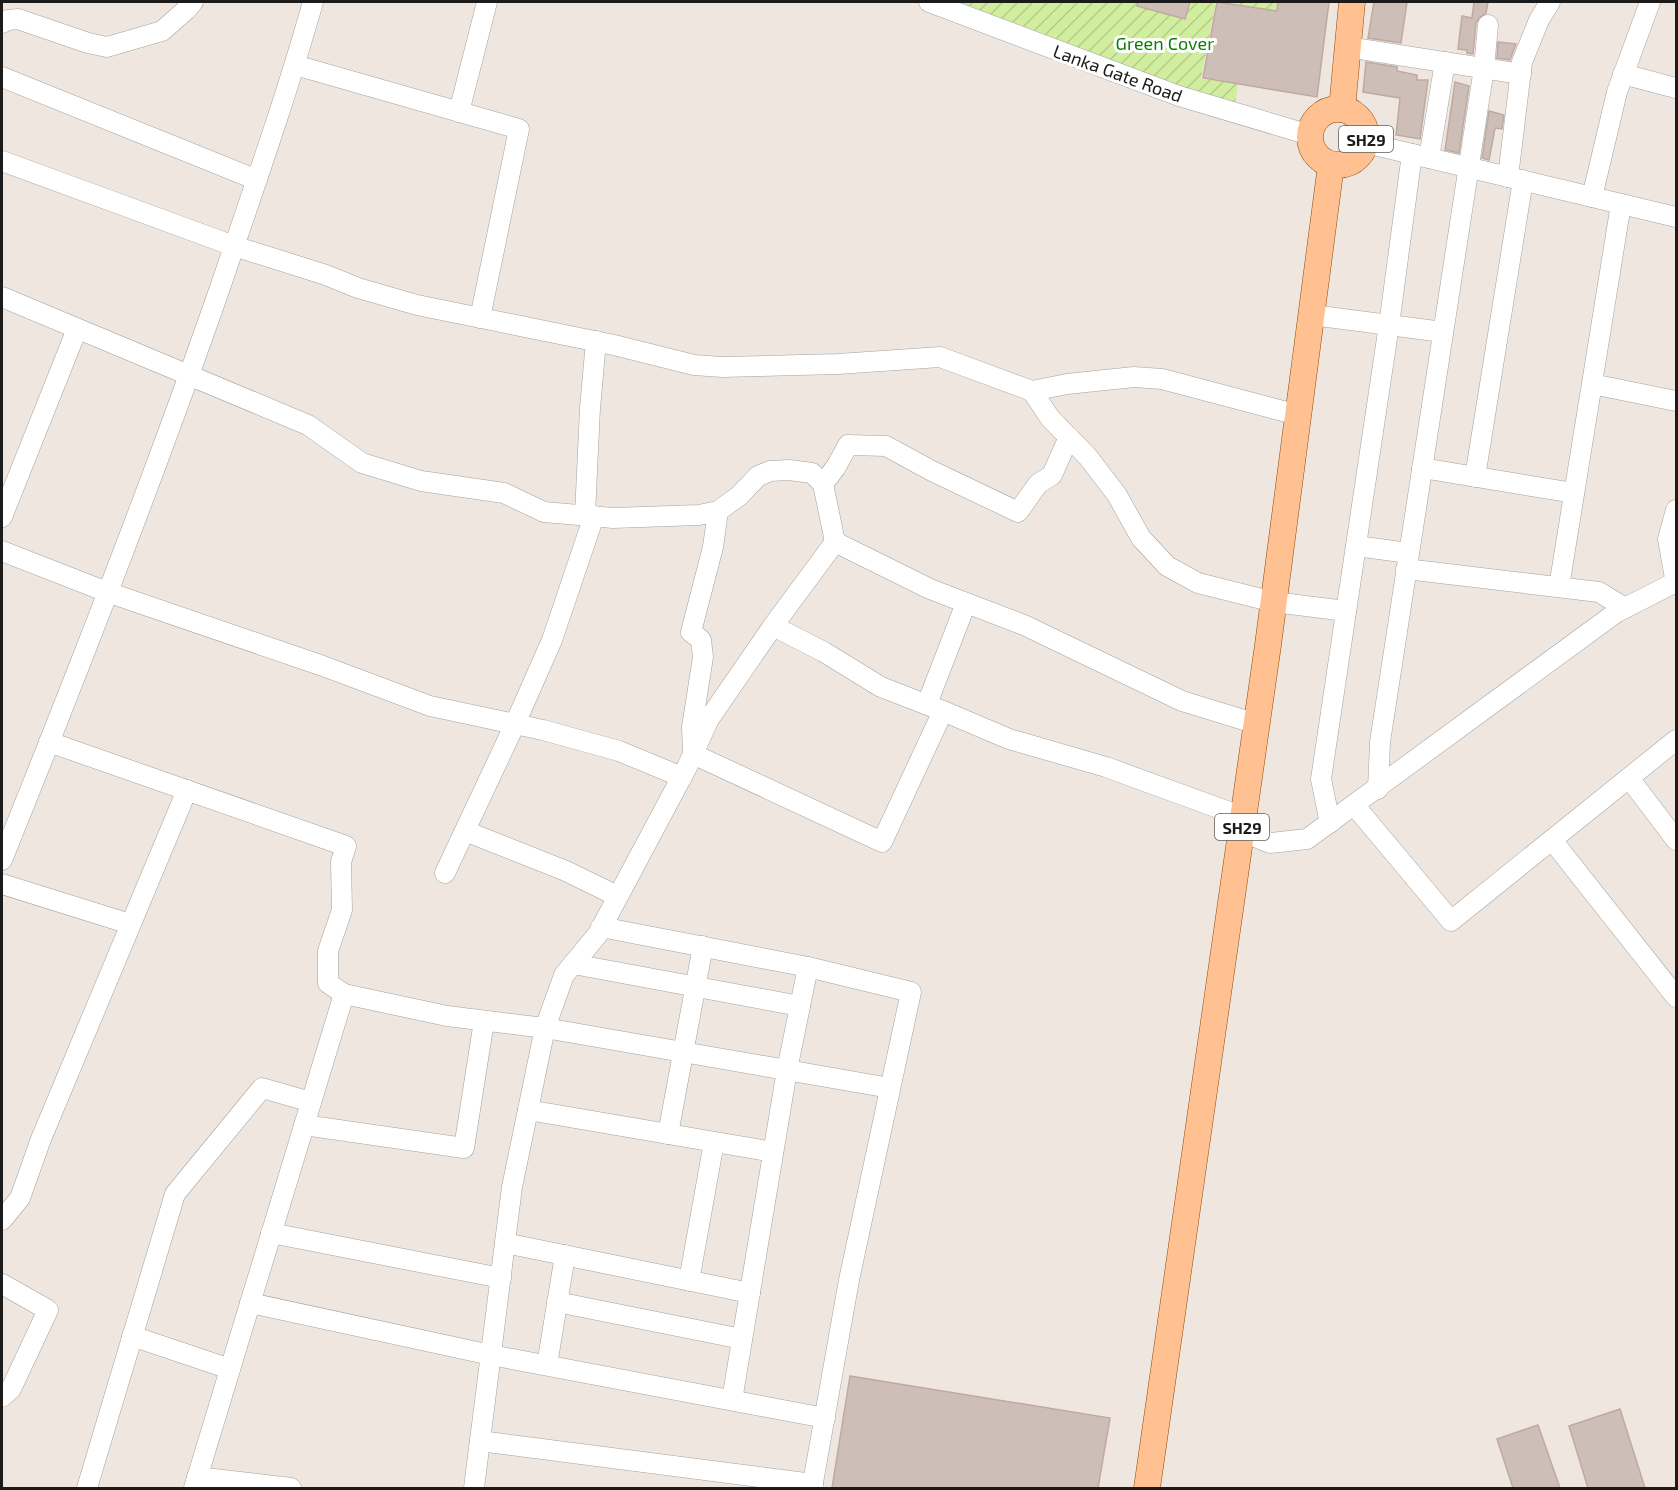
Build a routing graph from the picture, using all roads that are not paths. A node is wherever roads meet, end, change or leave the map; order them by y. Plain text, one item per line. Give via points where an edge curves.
1 (193, 2) edge
2 (313, 2) edge
3 (487, 2) edge
4 (929, 2) edge
5 (1352, 2) edge
6 (1550, 2) edge
7 (1650, 2) edge
8 (2, 23) edge
9 (1488, 25) dead end
10 (1347, 47) junction
11 (1445, 62) junction
12 (295, 66) junction
13 (1484, 68) junction
14 (1521, 74) junction
15 (1623, 75) junction
16 (2, 76) edge
17 (1677, 88) edge
18 (1342, 109) junction
19 (459, 112) junction
20 (1310, 135) junction
21 (1366, 143) junction
22 (1421, 156) junction
23 (2, 161) edge
24 (1331, 165) junction
25 (1468, 167) junction
26 (1516, 178) junction
27 (257, 180) junction
28 (1592, 197) junction
29 (1621, 204) junction
30 (1677, 217) edge
31 (234, 246) junction
32 (2, 297) edge
33 (1312, 315) junction
34 (480, 318) junction
35 (1389, 325) junction
36 (77, 329) junction
37 (1443, 332) junction
38 (596, 341) junction
39 (189, 376) junction
40 (1592, 384) junction
41 (1032, 391) junction
42 (1677, 402) edge
43 (1298, 415) junction
44 (1069, 437) junction
45 (1422, 468) junction
46 (1475, 477) junction
47 (822, 484) junction
48 (1574, 493) junction
49 (1677, 510) edge
50 (718, 511) junction
51 (590, 516) junction
52 (2, 517) edge
53 (835, 542) junction
54 (1356, 546) junction
55 (2, 551) edge
56 (1407, 561) junction
57 (1676, 583) edge
58 (1558, 587) junction
59 (107, 592) junction
60 (1274, 602) junction
61 (966, 603) junction
62 (1625, 608) junction
63 (1346, 611) junction
64 (773, 626) junction
65 (935, 707) junction
66 (515, 724) junction
67 (1257, 724) junction
68 (1677, 740) edge
69 (49, 742) junction
70 (693, 754) junction
71 (682, 777) junction
72 (1629, 778) junction
73 (1378, 789) junction
74 (187, 790) junction
75 (1355, 806) junction
76 (1330, 823) junction
77 (1242, 824) junction
78 (465, 831) junction
79 (1552, 840) junction
80 (1677, 840) edge
81 (2, 860) edge
82 (445, 873) dead end
83 (2, 884) edge
84 (617, 896) junction
85 (130, 924) junction
86 (601, 927) junction
87 (702, 946) junction
88 (573, 964) junction
89 (808, 967) junction
90 (694, 987) junction
91 (344, 994) junction
92 (1677, 997) edge
93 (800, 1006) junction
94 (484, 1021) junction
95 (545, 1028) junction
96 (682, 1052) junction
97 (787, 1070) junction
98 (890, 1088) junction
99 (311, 1102) junction
100 (528, 1110) junction
101 (304, 1125) junction
102 (668, 1134) junction
103 (714, 1142) junction
104 (773, 1152) junction
105 (2, 1220) edge
106 (272, 1233) junction
107 (505, 1243) junction
108 (565, 1255) junction
109 (501, 1278) junction
110 (689, 1281) junction
111 (2, 1284) edge
112 (750, 1293) junction
113 (557, 1302) junction
114 (250, 1303) junction
115 (132, 1336) junction
116 (742, 1339) junction
117 (491, 1355) junction
118 (547, 1365) junction
119 (230, 1369) junction
120 (2, 1397) edge
121 (732, 1400) junction
122 (825, 1418) junction
123 (480, 1441) junction
124 (728, 1480) edge
125 (195, 1483) edge
126 (812, 1486) edge
127 (87, 1488) edge
128 (291, 1488) edge
129 (474, 1488) edge
130 (1147, 1488) edge

1 - 8 street via 162,31 107,47 18,19
2 - 12 street
3 - 19 street
4 - 20 street, Lanka Gate Road via 1179,96
5 - 10 main road, SH29
6 - 14 street via 1522,62
7 - 15 street
9 - 13 street
10 - 11 street
10 - 18 main road, SH29
11 - 13 street
11 - 22 street
12 - 19 street
12 - 27 street
13 - 14 street
13 - 25 street
14 - 26 street
15 - 17 street
15 - 28 street
16 - 27 street
18 - 20 main road, SH29 via 1324,112
18 - 21 main road, SH29 via 1364,124
19 - 34 street via 519,129
20 - 24 main road, SH29 via 1315,154
21 - 22 street
21 - 24 main road, SH29 via 1358,159 1341,166
22 - 25 street
22 - 35 street
23 - 31 street
24 - 33 main road, SH29
25 - 26 street
25 - 37 street
26 - 28 street
26 - 46 street
27 - 31 street
28 - 29 street
29 - 30 street
29 - 40 street
31 - 34 street via 367,291
31 - 39 street
32 - 36 street
33 - 35 street
33 - 43 main road, SH29
34 - 38 street
35 - 37 street
35 - 54 street
36 - 39 street
36 - 52 street
37 - 45 street
38 - 41 street via 694,365 722,367 940,357
38 - 51 street via 590,408
39 - 51 street via 308,425 362,463 421,481 504,493 544,512
39 - 59 street
40 - 42 street
40 - 48 street
41 - 43 street via 1134,377 1162,379
41 - 44 street
43 - 60 main road, SH29
44 - 47 street via 1052,475 1038,484 1018,512 886,446 848,445
44 - 60 street via 1117,495 1141,538 1167,566 1198,583
45 - 46 street
45 - 56 street
46 - 48 street
47 - 50 street via 812,473 770,471 758,476
47 - 53 street
48 - 58 street
49 - 57 street via 1668,539
50 - 51 street via 699,515
50 - 70 street via 691,632 701,640 703,657 692,727
51 - 66 street via 552,640
53 - 61 street
53 - 64 street
54 - 56 street
54 - 63 street
55 - 59 street
56 - 58 street
56 - 73 street via 1380,742
57 - 62 street
58 - 62 street via 1599,592
59 - 66 street via 430,706
59 - 69 street
60 - 63 street
60 - 67 main road, SH29
61 - 65 street
61 - 67 street via 1024,625 1182,701
62 - 73 street
63 - 76 street via 1321,779
64 - 65 street via 881,687
64 - 70 street via 710,719
65 - 70 street via 882,842
65 - 77 street via 1009,739 1106,767
66 - 71 street via 619,751
66 - 78 street
67 - 77 main road, SH29
68 - 72 street
69 - 74 street
69 - 81 street
70 - 71 street
71 - 84 street
72 - 79 street
72 - 80 street
73 - 75 street
74 - 85 street
74 - 91 street via 346,846 342,910 328,951 328,983
75 - 76 street
75 - 79 street via 1451,921
76 - 77 street via 1307,839 1270,843
77 - 130 main road, SH29
78 - 82 street
78 - 84 street
79 - 92 street
83 - 85 street
84 - 86 street
85 - 105 street via 20,1198
86 - 87 street
86 - 88 street
87 - 89 street
87 - 90 street
88 - 90 street
88 - 95 street via 564,975
89 - 93 street
89 - 98 street via 911,992
90 - 93 street
90 - 96 street
91 - 94 street
91 - 99 street
93 - 97 street
94 - 95 street
94 - 101 street via 464,1148
95 - 96 street
95 - 100 street
96 - 97 street
96 - 102 street
97 - 98 street
97 - 104 street
98 - 122 street via 849,1280
99 - 101 street
99 - 115 street via 262,1088 175,1194
100 - 102 street
100 - 107 street
101 - 106 street
102 - 103 street
103 - 104 street
103 - 110 street
104 - 112 street
106 - 109 street
106 - 114 street
107 - 108 street
107 - 109 street
108 - 110 street
108 - 113 street
109 - 117 street
110 - 112 street
111 - 120 street via 48,1310 11,1389
112 - 116 street
113 - 116 street
113 - 118 street
114 - 117 street
114 - 119 street
115 - 119 street
115 - 127 street
116 - 121 street
117 - 118 street
117 - 123 street
118 - 121 street
119 - 125 street
121 - 122 street
122 - 126 street
123 - 124 street
123 - 129 street
124 - 126 street
125 - 128 street

